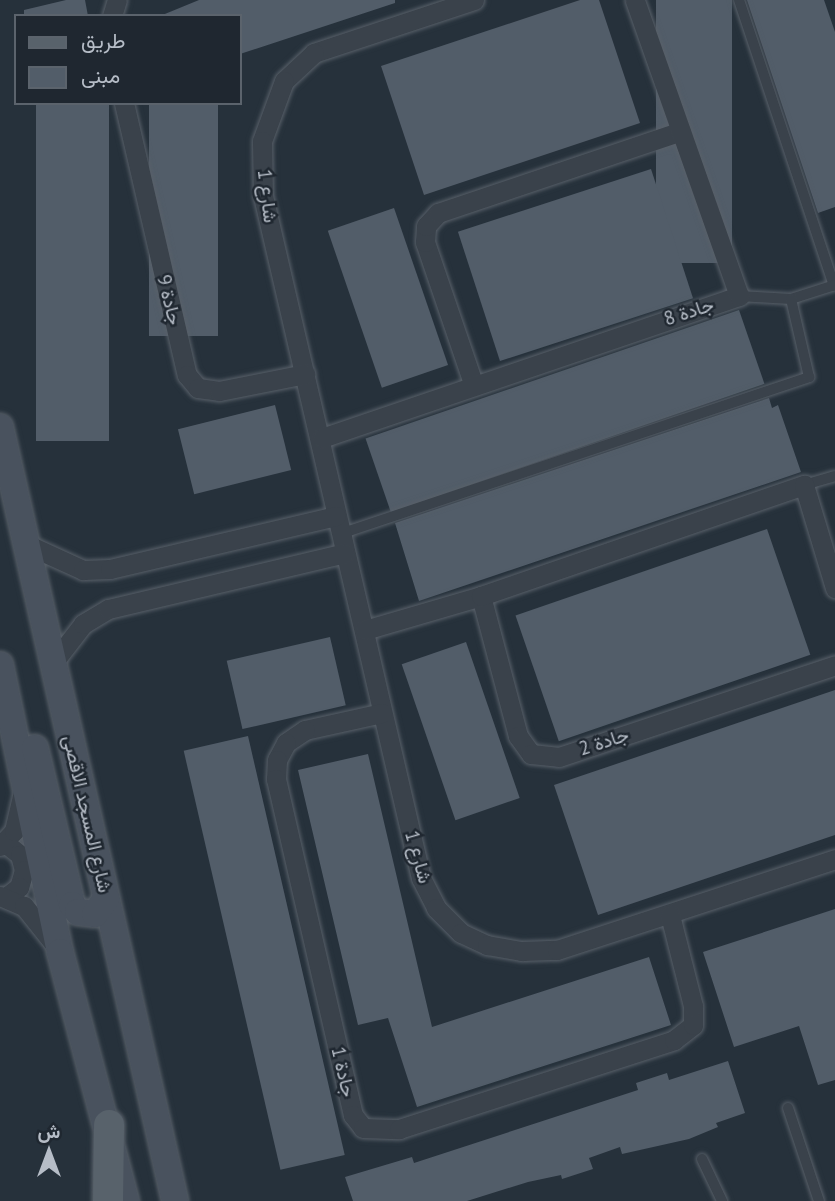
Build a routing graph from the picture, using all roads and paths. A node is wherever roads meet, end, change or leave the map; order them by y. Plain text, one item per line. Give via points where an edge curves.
1 (474, 0) edge
2 (635, 0) edge
3 (739, 0) edge
4 (124, 105) edge
5 (681, 131) junction
6 (835, 286) edge
7 (739, 296) junction
8 (791, 299) junction
9 (305, 374) junction
10 (473, 383) junction
11 (0, 427) edge
12 (322, 438) junction
13 (835, 476) edge
14 (804, 485) junction
15 (340, 534) junction
16 (26, 544) junction
17 (835, 588) edge
18 (481, 596) junction
19 (365, 630) junction
20 (53, 663) junction
21 (835, 665) edge
22 (0, 666) edge
23 (10, 709) junction
24 (382, 713) junction
25 (24, 782) junction
26 (2, 844) edge
27 (835, 859) edge
28 (3, 896) edge
29 (106, 899) junction
30 (670, 915) junction
31 (60, 951) junction
32 (788, 1108) dead end
33 (109, 1125) junction
34 (702, 1159) dead end
35 (108, 1201) edge
36 (126, 1201) edge
37 (175, 1201) edge
38 (722, 1201) edge
39 (820, 1201) edge

1 - 9 street, شارع 1 via 314,53 284,81 262,141 263,197
2 - 5 street, جادة 8
3 - 6 lane
4 - 9 street, جادة 9 via 187,375 198,388 219,391
5 - 7 street, جادة 8
5 - 10 street via 438,213 426,226 425,242
6 - 8 lane
7 - 8 lane
7 - 10 street, جادة 8
8 - 15 lane via 809,377
9 - 12 street, شارع 1
10 - 12 street, جادة 8
11 - 16 main road, شارع المسجد الاقصى
12 - 15 street, شارع 1
13 - 14 lane
14 - 17 street
14 - 18 street
15 - 16 street via 110,569 73,568
15 - 19 street, شارع 1
15 - 20 street via 108,609 83,624
16 - 20 main road, شارع المسجد الاقصى
18 - 19 street
18 - 21 street, جادة 2 via 518,736 531,754 559,757
19 - 24 street, شارع 1
20 - 29 main road, شارع المسجد الاقصى
22 - 23 main road
23 - 25 main road
23 - 29 main road via 33,738 72,905 78,912 95,914
24 - 30 street, شارع 1 via 421,878 436,908 461,933 487,946 556,950
24 - 30 street, جادة 1 via 305,730 286,743 277,760 276,779 352,1115 363,1128 399,1129 674,1040 693,1025 693,1006
25 - 26 street via 20,813
25 - 31 main road
26 - 28 street via 20,855 24,870 19,887
27 - 30 street, شارع 1
28 - 31 street via 24,906
29 - 37 main road, شارع المسجد الاقصى
31 - 33 main road
32 - 39 lane
33 - 35 main road
33 - 36 main road
34 - 38 lane

